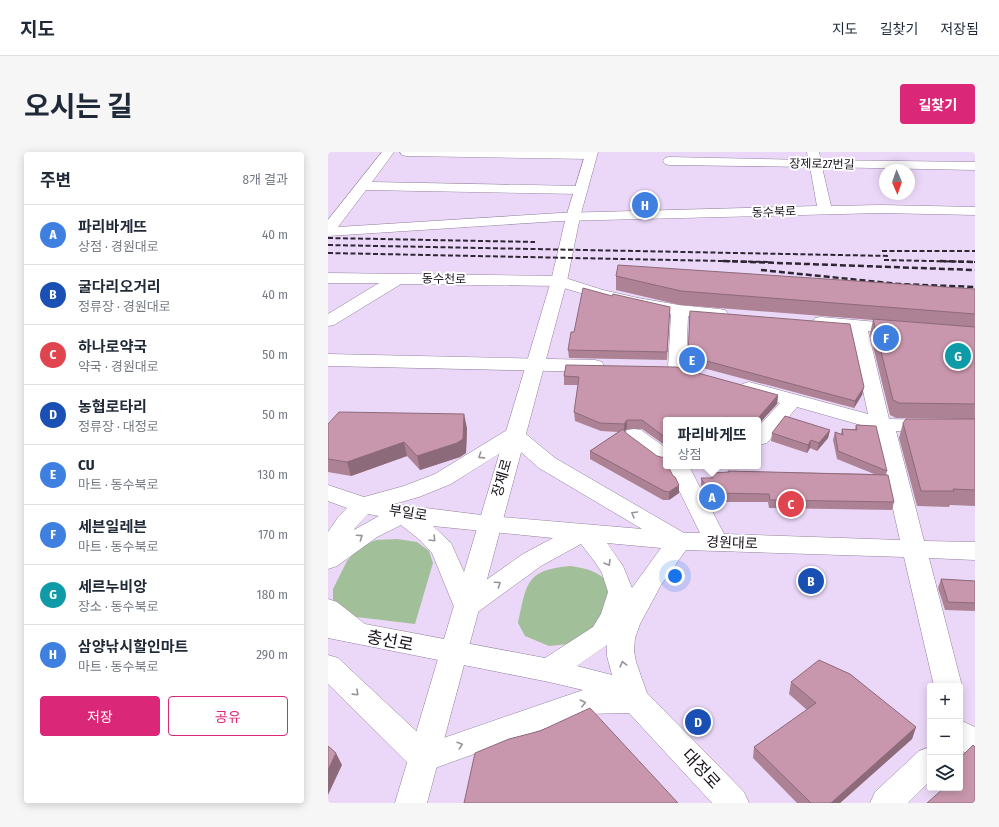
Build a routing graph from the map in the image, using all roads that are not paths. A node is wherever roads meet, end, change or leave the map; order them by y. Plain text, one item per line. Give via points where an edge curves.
1 (388, 152) edge
2 (406, 152) edge
3 (972, 152) edge
4 (592, 153) edge
5 (975, 157) edge
6 (814, 158) edge
7 (669, 161) dead end
8 (975, 166) edge
9 (362, 186) junction
10 (580, 190) junction
11 (826, 210) junction
12 (975, 211) edge
13 (573, 217) junction
14 (328, 231) edge
15 (328, 278) edge
16 (398, 279) junction
17 (559, 281) junction
18 (680, 311) junction
19 (734, 315) edge
20 (809, 320) edge
21 (328, 321) edge
22 (858, 325) junction
23 (917, 330) edge
24 (328, 360) edge
25 (535, 364) junction
26 (614, 367) edge
27 (676, 370) edge
28 (785, 379) edge
29 (728, 383) edge
30 (773, 395) junction
31 (793, 400) junction
32 (884, 425) junction
33 (975, 427) edge
34 (514, 435) junction
35 (634, 435) dead end
36 (761, 437) edge
37 (663, 456) edge
38 (680, 469) edge
39 (328, 493) edge
40 (363, 505) junction
41 (403, 514) junction
42 (489, 524) junction
43 (584, 532) junction
44 (680, 541) junction
45 (717, 542) junction
46 (914, 549) junction
47 (328, 551) edge
48 (975, 551) edge
49 (328, 560) edge
50 (466, 607) junction
51 (328, 609) edge
52 (328, 628) edge
53 (363, 636) junction
54 (453, 653) junction
55 (328, 666) edge
56 (549, 670) junction
57 (947, 683) edge
58 (636, 700) junction
59 (975, 724) edge
60 (963, 731) edge
61 (963, 735) edge
62 (975, 744) edge
63 (424, 758) junction
64 (927, 764) edge
65 (411, 803) edge
66 (733, 803) edge
67 (886, 803) edge

1 - 9 street
2 - 4 street
3 - 5 street
4 - 10 street, 장제로
6 - 7 street, 장제로27번길
6 - 8 street, 장제로27번길
6 - 11 street
9 - 10 street
9 - 14 street
10 - 13 street, 장제로
11 - 12 street, 동수북로
11 - 13 street, 동수북로
13 - 14 street, 동수북로
13 - 17 street, 장제로
15 - 16 street, 동수천로
16 - 17 street, 동수천로
16 - 21 street
17 - 18 street, 동수천로 via 599,293
17 - 25 street, 장제로
18 - 19 street, 동수천로
18 - 27 street
20 - 22 street
22 - 23 street
22 - 32 street via 879,420
24 - 25 street
25 - 26 street
25 - 34 street, 장제로
28 - 30 street
29 - 30 street
30 - 31 street
31 - 32 street
31 - 36 street
32 - 33 street
32 - 46 street
34 -> 40 street via 443,479 411,492
34 - 42 street, 장제로
44 -> 34 street via 547,463
35 - 37 street
38 - 45 street
39 - 40 street, 부일로
40 - 41 street, 부일로
40 - 47 street via 347,522
41 - 42 street, 부일로
49 -> 41 street via 369,531
41 -> 50 street via 442,549
42 - 43 street, 경원대로
42 - 50 street, 장제로
43 - 44 street, 경원대로
50 -> 43 street via 532,560
43 -> 56 street via 604,556 621,592 614,616 602,635
44 - 45 street, 경원대로
58 -> 44 street via 620,652 624,627 658,567
45 - 46 street, 경원대로
46 - 48 street, 경원대로
46 - 57 street
50 - 54 street, 장제로
51 - 53 street
52 - 53 street, 충선로
53 - 54 street, 충선로
54 - 56 street, 충선로
54 - 63 street, 장제로
55 -> 63 street
56 - 58 street, 충선로 via 607,685
63 -> 58 street via 585,702
58 - 66 street, 대정로
59 - 60 street
61 - 62 street
63 - 65 street, 장제로
64 - 67 street

